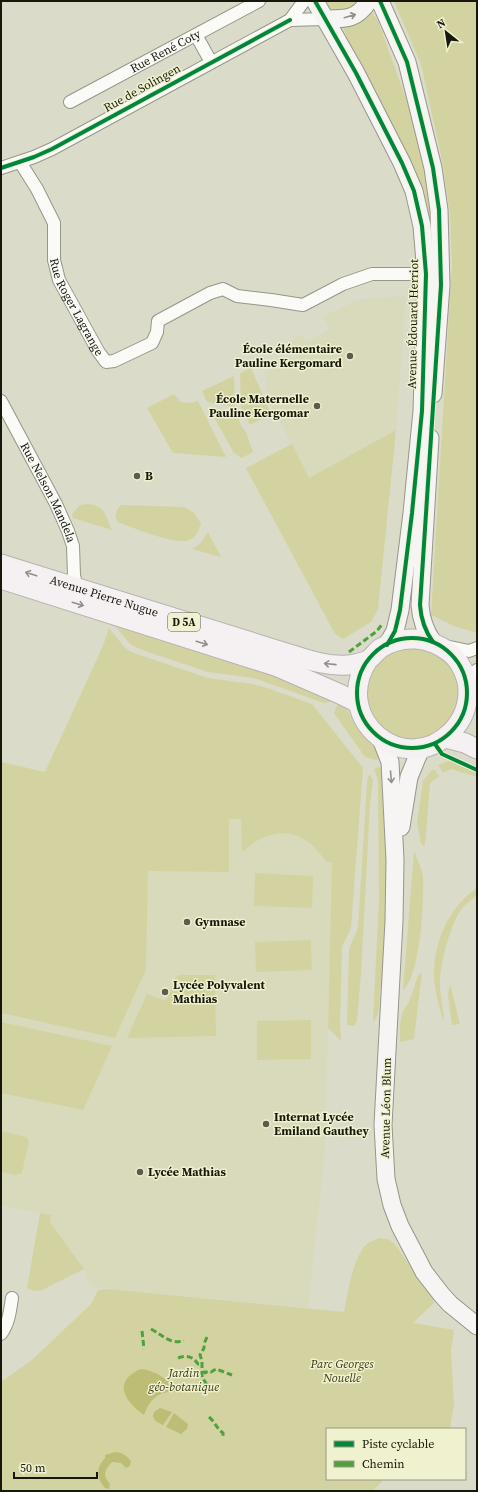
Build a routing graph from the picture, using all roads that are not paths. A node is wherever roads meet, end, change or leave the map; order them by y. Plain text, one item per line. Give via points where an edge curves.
1 (260, 1) edge
2 (304, 1) edge
3 (315, 1) edge
4 (369, 1) edge
5 (380, 1) edge
6 (325, 19) junction
7 (290, 20) junction
8 (196, 35) junction
9 (211, 62) junction
10 (70, 102) dead end
11 (20, 162) junction
12 (1, 168) edge
13 (426, 274) junction
14 (1, 401) edge
15 (1, 564) edge
16 (1, 579) edge
17 (77, 589) junction
18 (437, 644) junction
19 (387, 645) junction
20 (477, 648) edge
21 (368, 660) junction
22 (472, 676) edge
23 (358, 703) junction
24 (472, 711) edge
25 (446, 738) junction
26 (381, 739) junction
27 (421, 748) junction
28 (477, 749) edge
29 (395, 860) junction
30 (12, 1298) dead end
31 (477, 1326) edge
32 (1, 1334) edge

1 - 8 street, Rue René Coty
2 - 7 street, Rue de Solingen
3 - 6 main road, Avenue Édouard Herriot
6 -> 4 main road via 350,17 362,11
5 - 18 main road, Avenue Édouard Herriot via 407,62 433,168 439,210 441,284 420,605 428,635
6 - 7 street, Rue de Solingen
6 - 13 main road, Avenue Édouard Herriot via 356,73 414,191 422,226
7 - 9 street, Rue de Solingen
8 - 9 street
8 - 10 street, Rue René Coty
9 - 11 street, Rue de Solingen via 62,144
11 - 12 street, Rue de Solingen
11 - 13 street, Rue Roger Lagrange via 54,224 54,260 59,280 106,362 114,361 152,343 158,322 210,293 223,289 238,296 303,305 343,284 372,274
13 - 19 main road, Avenue Édouard Herriot via 422,411 412,513 400,610 395,631
14 - 17 street, Rue Nelson Mandela via 68,531 73,546
17 -> 15 main road, Avenue Pierre Nugue / D 5A
16 -> 23 main road, Avenue Pierre Nugue / D 5A via 278,667
21 -> 17 main road, Avenue Pierre Nugue / D 5A via 346,665 313,661
18 - 19 main road, Avenue Pierre Nugue via 413,638
18 - 20 street, Avenue Pierre Nugue via 470,650
18 - 22 main road, Avenue Pierre Nugue via 451,653
19 - 21 main road, Avenue Pierre Nugue
21 - 23 main road, Avenue Pierre Nugue via 358,685
22 - 24 main road, Avenue Pierre Nugue
23 - 26 main road, Avenue Pierre Nugue via 366,724
24 - 25 main road, Avenue Pierre Nugue via 463,716
25 - 27 main road, Avenue Pierre Nugue
25 - 28 main road
26 - 27 main road, Avenue Pierre Nugue via 394,746
26 -> 29 main road, Avenue Léon Blum via 390,762
27 - 29 main road, Avenue Léon Blum via 409,777
29 - 31 main road, Avenue Léon Blum via 383,1126 386,1179 400,1226 424,1272 440,1294
30 - 32 street via 8,1320

